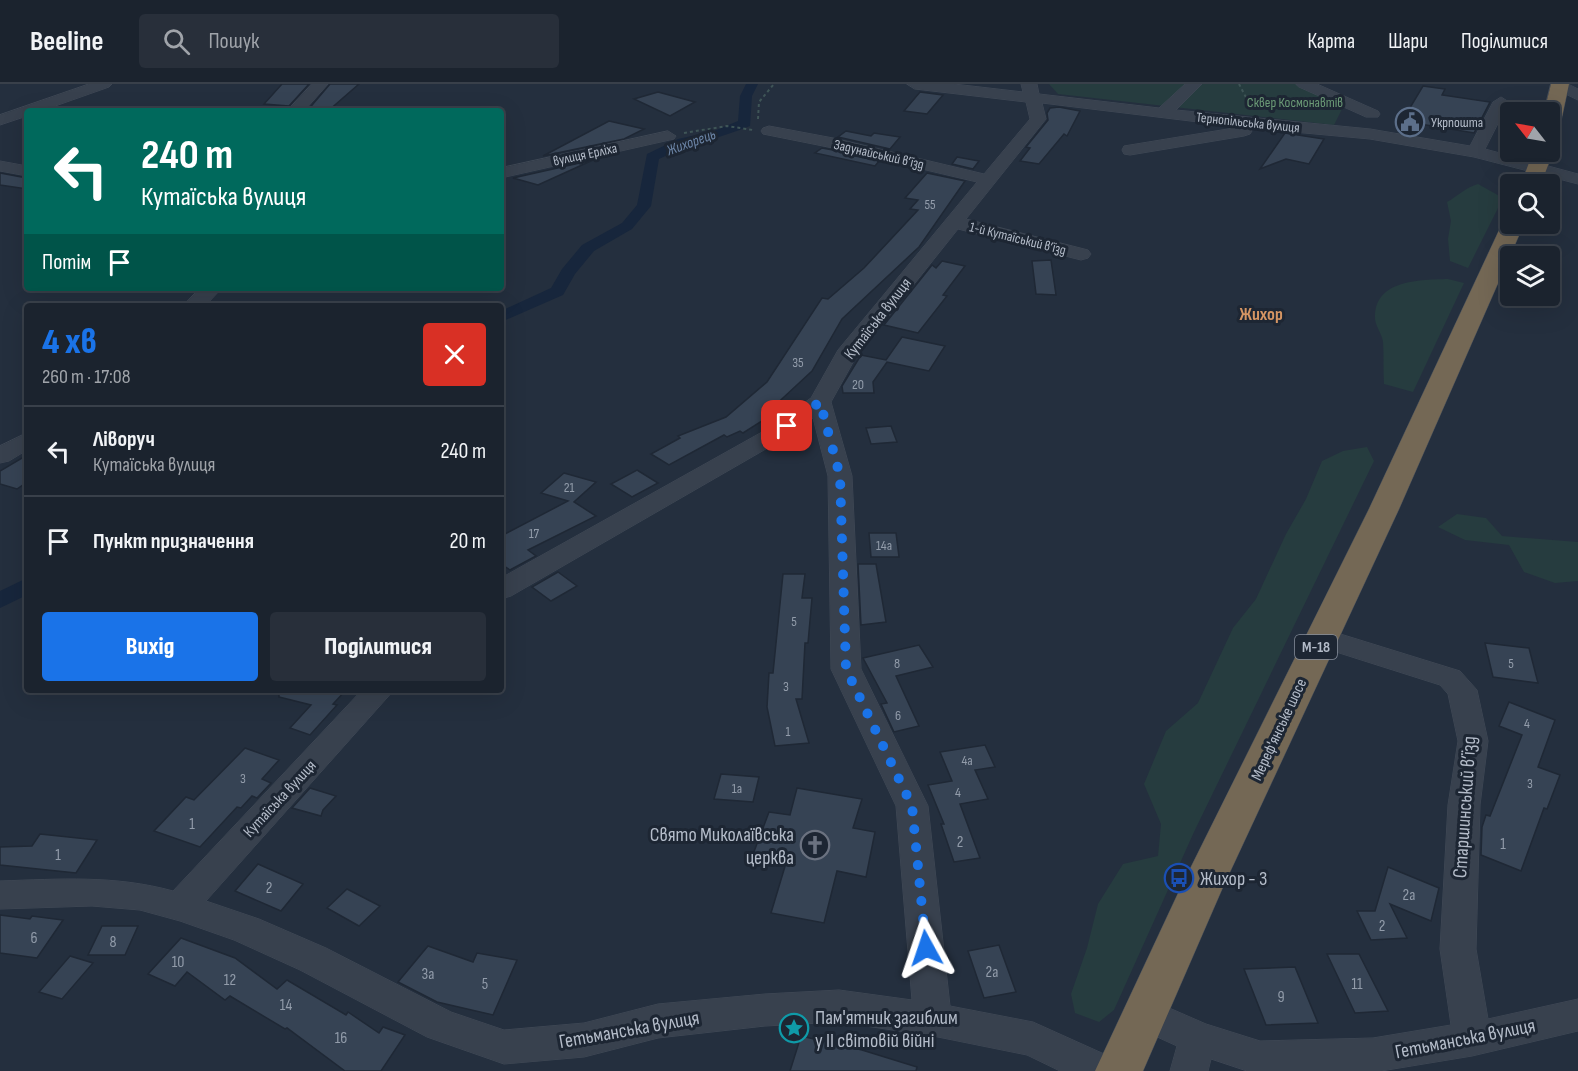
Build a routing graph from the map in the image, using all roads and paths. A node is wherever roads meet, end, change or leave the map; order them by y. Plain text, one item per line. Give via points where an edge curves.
1 (104, 84) edge
2 (320, 84) edge
3 (774, 84) edge
4 (915, 84) edge
5 (1172, 84) edge
6 (1194, 84) edge
7 (1304, 84) edge
8 (1560, 85) edge
9 (1031, 89) edge
10 (1578, 94) edge
11 (1556, 102) edge
12 (1500, 104) edge
13 (35, 108) edge
14 (298, 108) edge
15 (1168, 108) junction
16 (24, 112) edge
17 (0, 120) edge
18 (1274, 126) junction
19 (743, 129) dead end
20 (769, 131) joint
21 (1370, 134) junction
22 (668, 136) joint
23 (1130, 150) dead end
24 (1475, 152) junction
25 (0, 166) edge
26 (1537, 168) edge
27 (24, 170) edge
28 (504, 172) edge
29 (1578, 179) edge
30 (988, 180) junction
31 (954, 222) junction
32 (1508, 234) edge
33 (1081, 254) dead end
34 (209, 291) edge
35 (196, 303) edge
36 (820, 402) junction
37 (24, 442) edge
38 (0, 456) edge
39 (504, 588) edge
40 (1321, 637) junction
41 (376, 693) edge
42 (0, 895) edge
43 (180, 907) junction
44 (1144, 1013) junction
45 (1578, 1015) edge
46 (933, 1019) junction
47 (1472, 1040) junction
48 (1193, 1055) edge
49 (1099, 1071) edge
50 (1119, 1071) edge

1 - 13 street
2 - 14 street
3 - 20 path via 759,102 757,124
4 - 9 street, Тернопільська вулиця via 994,93
5 - 15 street
6 - 15 street
7 - 21 street via 1377,111
8 - 10 street
8 - 11 highway
9 - 15 street, Тернопільська вулиця
9 - 30 street, Кутаїська вулиця via 1038,119
12 - 24 street
15 - 18 street, Тернопільська вулиця
16 - 17 street
18 - 21 street, Тернопільська вулиця
18 - 23 street
19 - 22 path via 727,126
20 - 30 street, Задунайський в’їзд
21 - 24 street, Тернопільська вулиця
22 - 28 street, вулиця Ерліха
24 - 26 street, Тернопільська вулиця
25 - 27 street
26 - 29 street, Тернопільська вулиця
30 - 31 street, Кутаїська вулиця
31 - 33 street, 1-й Кутаїський в’їзд
31 - 36 street, Кутаїська вулиця via 846,355
32 - 40 highway, Мереф'янське шосе / М-18 via 1384,509
34 - 35 street
36 - 39 street, Кутаїська вулиця via 770,437
36 - 46 street via 840,476 846,669 912,806
37 - 38 street
40 - 44 highway, Мереф'янське шосе / М-18
40 - 47 street, Старшинський в’їзд via 1450,678 1462,690 1473,741 1464,805 1458,949
41 - 43 street, Кутаїська вулиця
42 - 43 street, Гетьманська вулиця via 101,893 140,896
43 - 46 street, Гетьманська вулиця via 246,929 440,1025 504,1047 584,1041 658,1021 765,1010 839,1006
44 - 48 street, Гетьманська вулиця
44 - 50 highway, Мереф'янське шосе / М-18
45 - 47 street, Гетьманська вулиця
46 - 49 street, Гетьманська вулиця via 1033,1039
47 - 48 street, Гетьманська вулиця via 1372,1055

